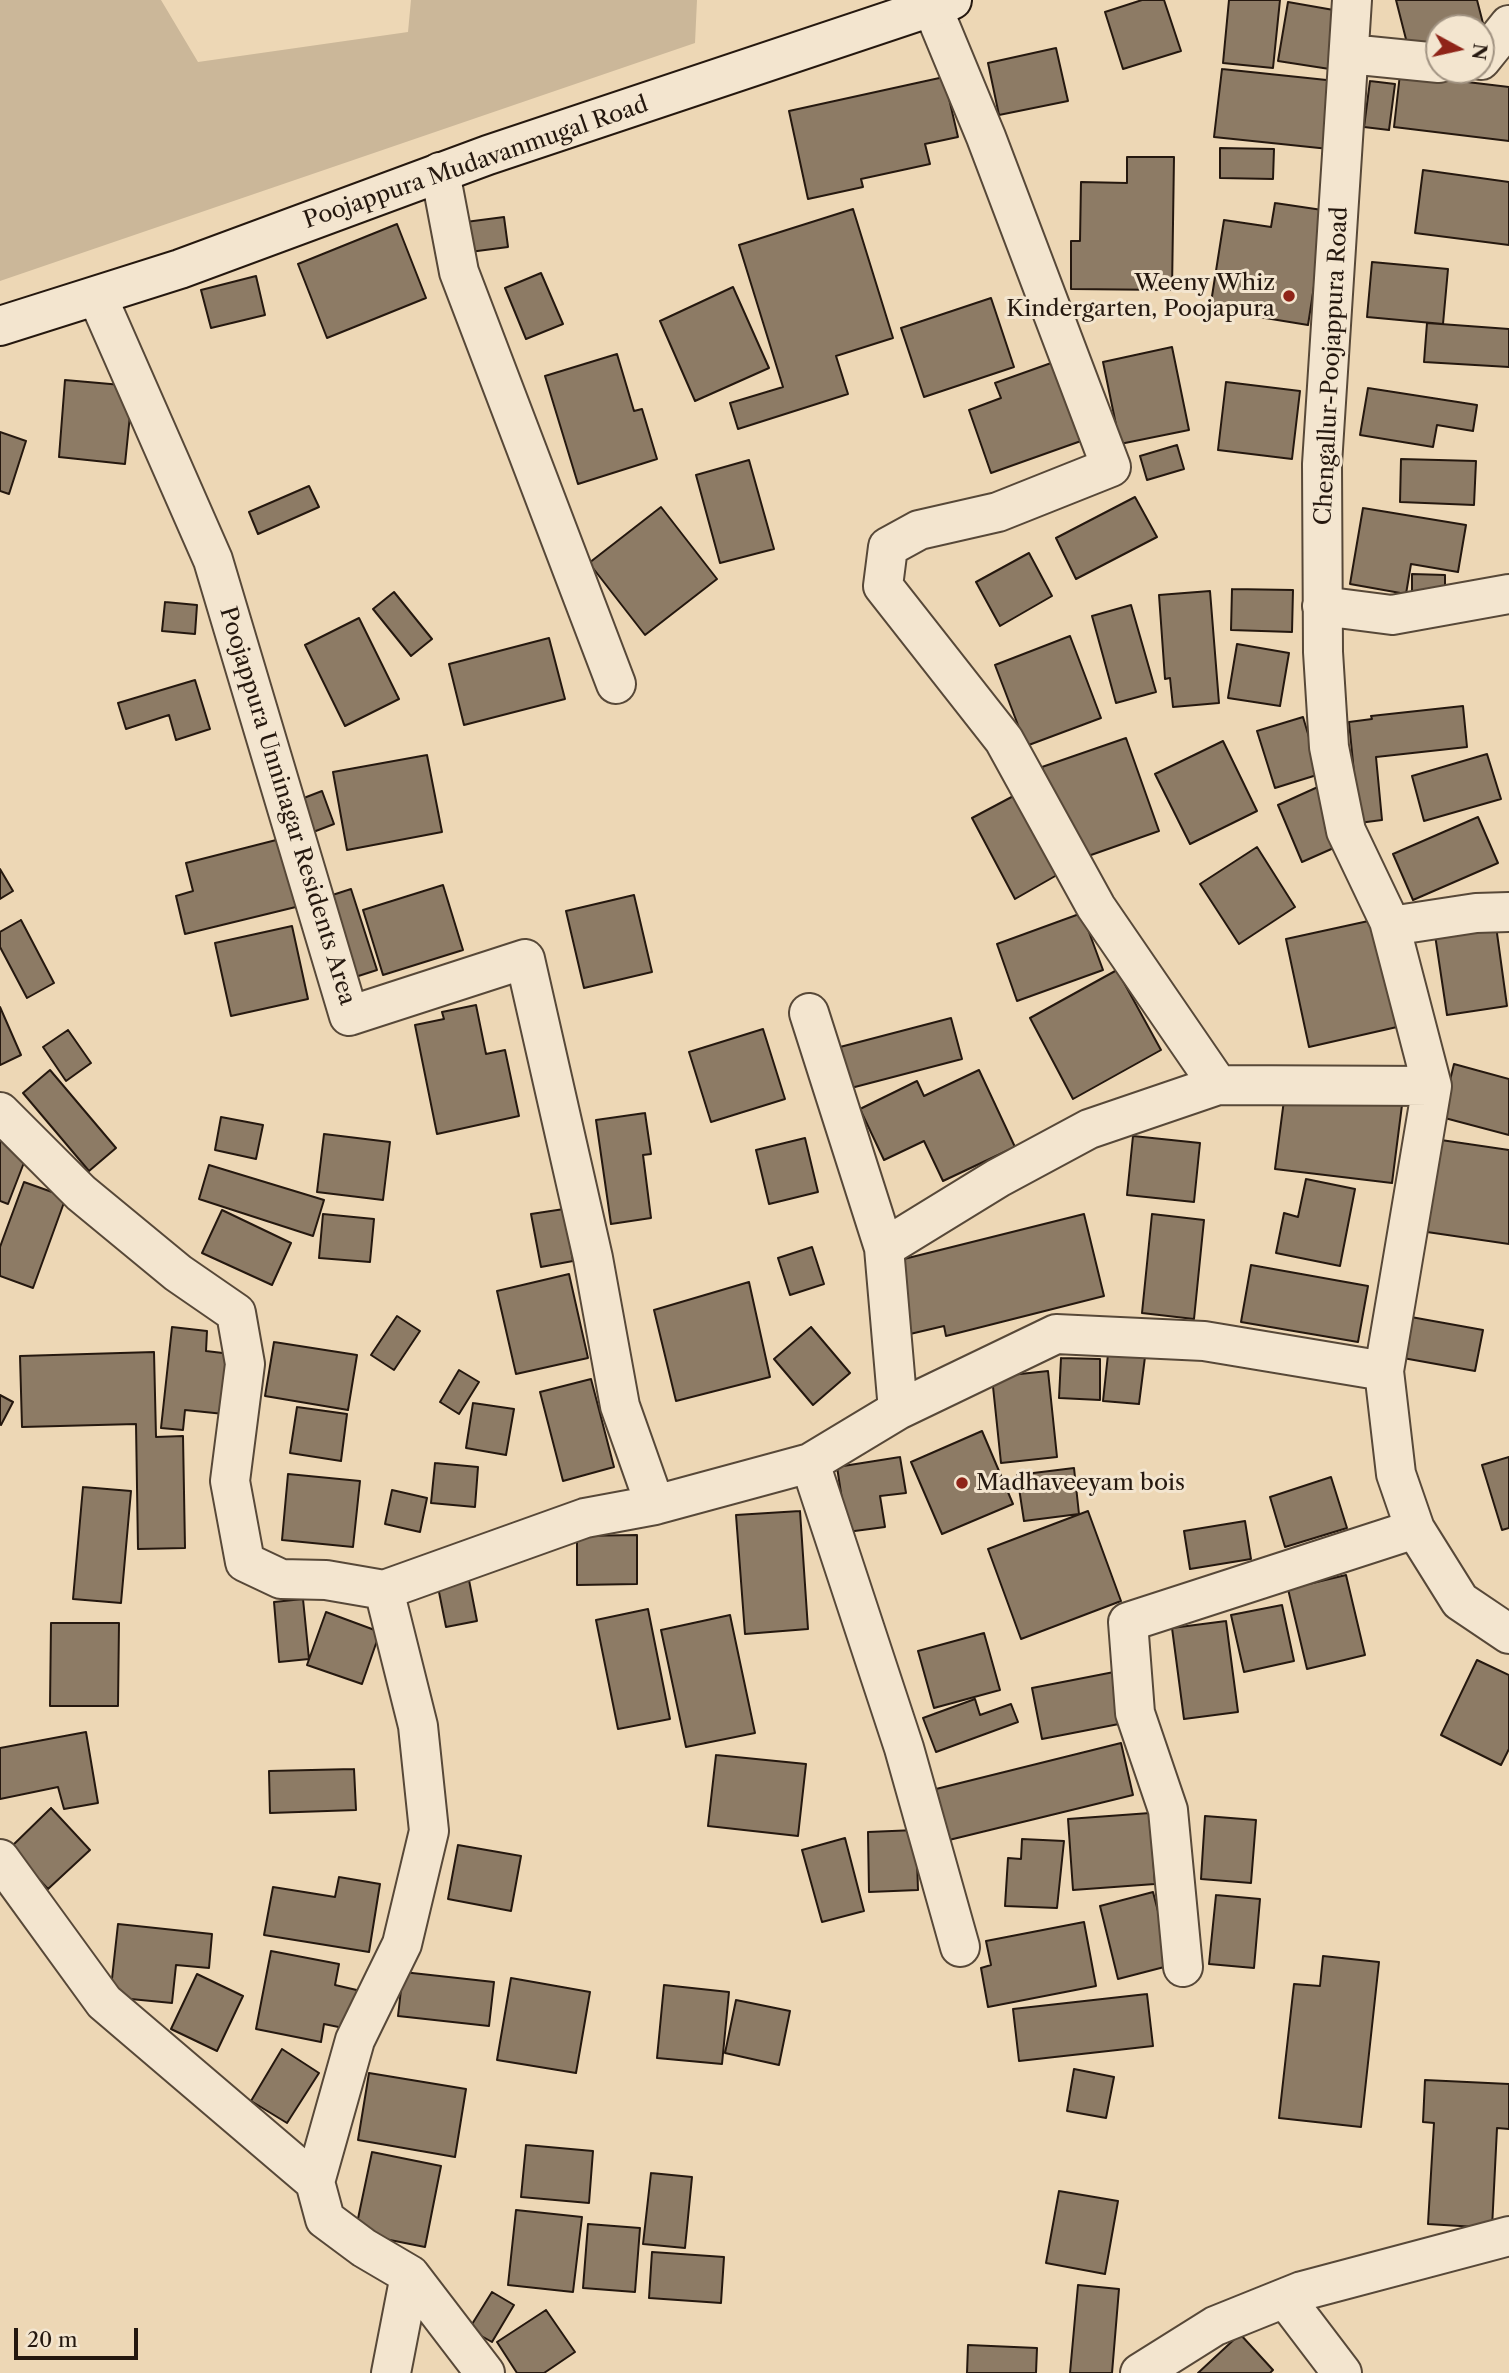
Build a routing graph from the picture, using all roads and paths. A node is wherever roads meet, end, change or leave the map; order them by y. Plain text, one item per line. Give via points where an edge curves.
1 (1352, 0) edge
2 (942, 4) edge
3 (1509, 25) edge
4 (1495, 42) edge
5 (1349, 54) junction
6 (1425, 62) edge
7 (440, 172) junction
8 (97, 296) junction
9 (0, 326) edge
10 (1509, 594) edge
11 (1322, 606) junction
12 (616, 684) dead end
13 (1509, 912) edge
14 (1391, 926) junction
15 (809, 1013) dead end
16 (1218, 1085) junction
17 (1432, 1086) junction
18 (0, 1112) edge
19 (884, 1248) junction
20 (1384, 1371) junction
21 (898, 1410) junction
22 (810, 1463) junction
23 (655, 1505) junction
24 (1415, 1529) junction
25 (384, 1590) junction
26 (1509, 1633) edge
27 (0, 1859) edge
28 (960, 1947) dead end
29 (1183, 1967) dead end
30 (315, 2182) junction
31 (1509, 2236) edge
32 (410, 2274) junction
33 (1285, 2298) junction
34 (391, 2373) edge
35 (485, 2373) edge
36 (1140, 2373) edge
37 (1342, 2373) edge

1 - 5 street, Chengallur-Poojappura Road
2 - 7 street, Poojappura Mudavanmugal Road
2 - 16 street via 991,149 1111,467 998,512 919,530 888,548 883,586 1004,740 1096,907
3 - 4 street
5 - 6 street
5 - 11 street, Chengallur-Poojappura Road via 1322,464
7 - 8 street, Poojappura Mudavanmugal Road
7 - 12 street via 459,272
8 - 9 street, Poojappura Mudavanmugal Road
8 - 23 street, Poojappura Unninagar Residents Area via 213,560 349,1016 525,959 593,1258 620,1406
10 - 11 street via 1392,615
11 - 14 street, Chengallur-Poojappura Road via 1329,747 1346,831
13 - 14 street
14 - 17 street, Chengallur-Poojappura Road
15 - 19 street
16 - 17 street
16 - 19 street via 1089,1129
17 - 20 street, Chengallur-Poojappura Road
18 - 25 street via 81,1193 178,1273 236,1313 245,1364 230,1481 245,1562 281,1579 326,1580
19 - 21 street
20 - 21 street via 1204,1341 1056,1334
20 - 24 street, Chengallur-Poojappura Road via 1396,1474
21 - 22 street
22 - 23 street
22 - 28 street via 904,1748
23 - 25 street via 585,1518
24 - 26 street, Chengallur-Poojappura Road via 1460,1601
24 - 29 street via 1128,1622 1135,1713 1168,1810
25 - 30 street via 418,1726 429,1831 402,1944 355,2040
27 - 30 street via 104,2001
30 - 32 street via 326,2219
31 - 33 street
32 - 34 street
32 - 35 street
33 - 36 street via 1215,2326
33 - 37 street

